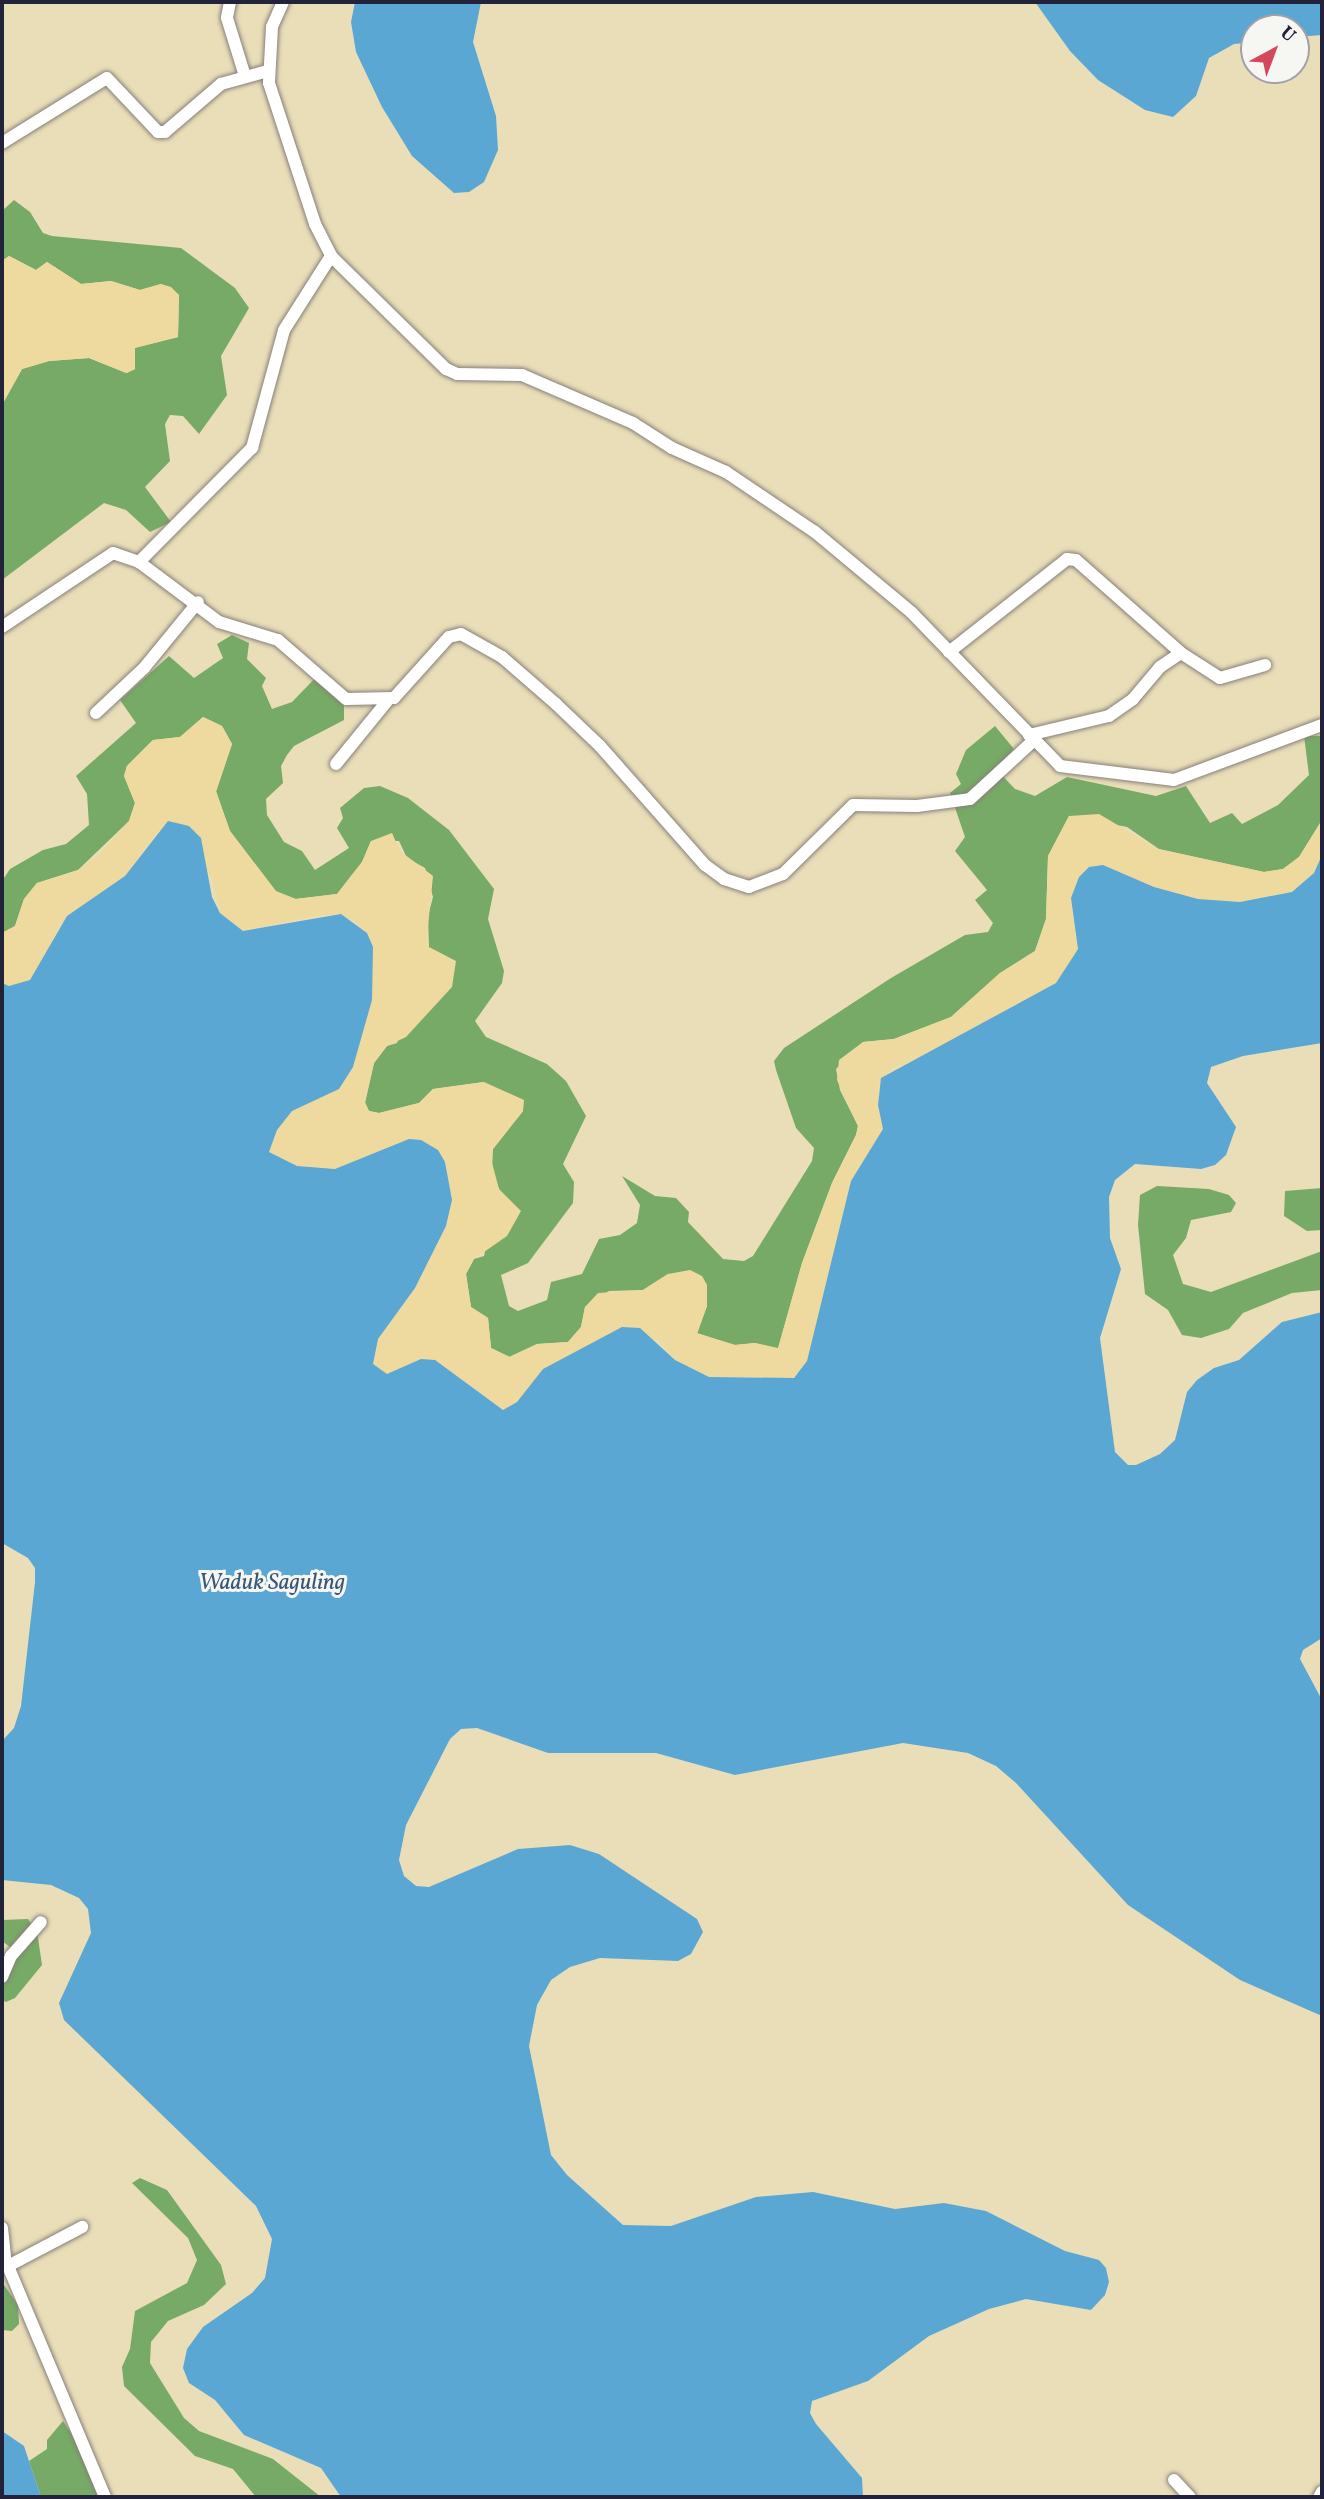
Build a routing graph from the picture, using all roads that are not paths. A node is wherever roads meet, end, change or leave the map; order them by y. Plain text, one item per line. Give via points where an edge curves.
1 (230, 2) edge
2 (283, 2) edge
3 (268, 71) junction
4 (245, 76) junction
5 (2, 143) edge
6 (331, 256) junction
7 (139, 562) junction
8 (198, 602) junction
9 (2, 627) edge
10 (949, 652) junction
11 (1181, 653) junction
12 (1265, 665) dead end
13 (388, 700) junction
14 (96, 713) dead end
15 (1322, 725) edge
16 (1031, 738) junction
17 (336, 764) dead end
18 (41, 1922) dead end
19 (2, 1977) edge
20 (82, 2227) dead end
21 (2, 2228) edge
22 (8, 2266) junction
23 (1174, 2480) dead end
24 (1322, 2492) edge
25 (105, 2497) edge
26 (1190, 2497) edge
27 (1319, 2497) edge

1 - 4 street via 227,18
2 - 3 street via 272,27
3 - 4 street
3 - 6 street via 300,187
4 - 5 street via 221,84 165,132 158,132 107,78
6 - 7 street via 295,309 275,352 252,448
6 - 10 street via 446,369 457,374 522,374 633,423 672,448 726,472 815,532 911,612
7 - 8 street
7 - 9 street via 107,554 34,610
8 - 13 street via 219,622 278,640 296,651 346,699
8 - 14 street via 144,668
10 - 11 street via 1067,559 1076,560
10 - 16 street
11 - 12 street via 1220,678
11 - 16 street via 1109,716
13 - 16 street via 400,693 449,637 461,634 486,646 600,746 705,865 724,879 749,887 783,874 853,804 917,806 970,799
13 - 17 street
15 - 16 street via 1174,780 1154,781 1060,766
18 - 19 street via 11,1956
20 - 22 street
21 - 22 street
22 - 25 street
23 - 26 street
24 - 27 street

